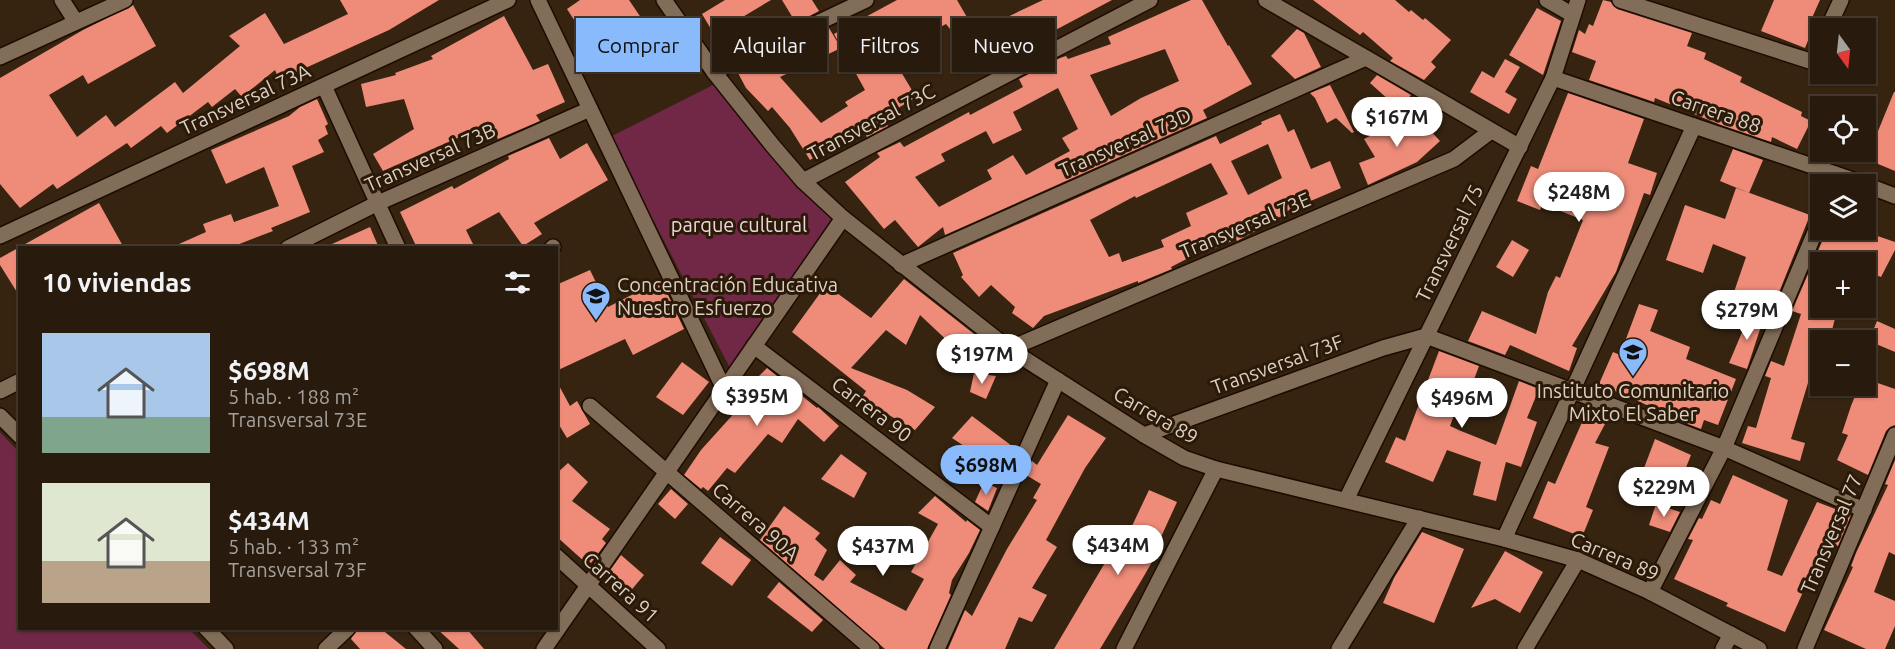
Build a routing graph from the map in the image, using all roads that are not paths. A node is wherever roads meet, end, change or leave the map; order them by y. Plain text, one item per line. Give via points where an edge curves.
1 (62, 0) edge
2 (125, 0) edge
3 (508, 0) edge
4 (538, 0) edge
5 (664, 0) edge
6 (866, 0) edge
7 (1150, 0) edge
8 (1266, 0) edge
9 (1547, 0) edge
10 (1578, 0) edge
11 (1620, 0) edge
12 (1841, 0) edge
13 (1574, 15) junction
14 (827, 18) edge
15 (1833, 18) edge
16 (76, 22) junction
17 (0, 57) edge
18 (1366, 58) junction
19 (1810, 61) edge
20 (712, 69) edge
21 (714, 72) edge
22 (1553, 78) junction
23 (324, 86) junction
24 (590, 109) junction
25 (1694, 126) junction
26 (1491, 131) junction
27 (1520, 147) junction
28 (1821, 174) edge
29 (803, 181) junction
30 (1876, 189) edge
31 (1895, 196) edge
32 (378, 203) junction
33 (843, 218) junction
34 (0, 236) edge
35 (1812, 240) edge
36 (292, 246) edge
37 (397, 246) edge
38 (901, 265) junction
39 (1426, 336) junction
40 (754, 345) junction
41 (1009, 349) junction
42 (1058, 380) junction
43 (18, 382) edge
44 (724, 389) junction
45 (1572, 390) junction
46 (0, 391) edge
47 (590, 406) dead end
48 (0, 416) edge
49 (18, 434) edge
50 (1144, 435) junction
51 (1895, 435) edge
52 (1724, 448) junction
53 (1216, 469) junction
54 (667, 471) junction
55 (1346, 500) junction
56 (1864, 510) junction
57 (1419, 518) junction
58 (992, 527) junction
59 (1504, 538) junction
60 (558, 558) edge
61 (1578, 560) junction
62 (587, 586) junction
63 (1650, 592) junction
64 (558, 628) edge
65 (208, 630) edge
66 (346, 630) edge
67 (418, 630) edge
68 (557, 630) edge
69 (1731, 634) junction
70 (226, 649) edge
71 (326, 649) edge
72 (435, 649) edge
73 (544, 649) edge
74 (658, 649) edge
75 (872, 649) edge
76 (937, 649) edge
77 (1124, 649) edge
78 (1339, 649) edge
79 (1525, 649) edge
80 (1723, 649) edge
81 (1759, 649) edge
82 (1805, 649) edge

1 - 16 street
2 - 16 street
3 - 23 street, Transversal 73A
4 - 24 street
5 - 20 street, Carrera 89
6 - 14 street
7 - 29 street, Transversal 73C
8 - 18 street
9 - 13 street
10 - 13 street, Transversal 75
11 - 19 street
12 - 15 street
13 - 22 street, Transversal 75
16 - 17 street
18 - 26 street
18 - 38 street, Transversal 73D
21 - 29 street, Carrera 89
22 - 25 street, Carrera 88
22 - 27 street, Transversal 75
23 - 32 street
23 - 34 street, Transversal 73A
24 - 32 street, Transversal 73B
24 - 44 street
25 - 28 street, Carrera 88
25 - 45 street
26 - 27 street
26 - 41 street, Transversal 73E via 1454,159
27 - 39 street, Transversal 75
29 - 33 street, Carrera 89
30 - 31 street, Carrera 88
32 - 36 street, Transversal 73B
32 - 37 street
33 - 38 street, Carrera 89
33 - 40 street
35 - 52 street
38 - 41 street, Carrera 89
39 - 45 street
39 - 50 street, Transversal 73F
39 - 55 street, Transversal 75
40 - 44 street
40 - 58 street, Carrera 90
41 - 42 street, Carrera 89
42 - 50 street, Carrera 89
42 - 58 street
43 - 46 street
44 - 54 street
45 - 52 street
45 - 59 street
47 - 54 street, Carrera 90A
48 - 49 street
50 - 53 street, Carrera 89 via 1184,458
51 - 56 street, Transversal 77
52 - 56 street
52 - 63 street
53 - 55 street, Carrera 89
53 - 77 street
54 - 62 street
54 - 75 street, Carrera 90A
55 - 57 street, Carrera 89
56 - 82 street, Transversal 77
57 - 59 street, Carrera 89
57 - 78 street
58 - 76 street
59 - 61 street, Carrera 89
60 - 62 street, Carrera 91
61 - 63 street, Carrera 89
61 - 79 street
62 - 64 street
62 - 74 street, Carrera 91
63 - 69 street, Carrera 89
65 - 70 street
66 - 71 street
67 - 72 street
68 - 73 street
69 - 80 street
69 - 81 street, Carrera 89

